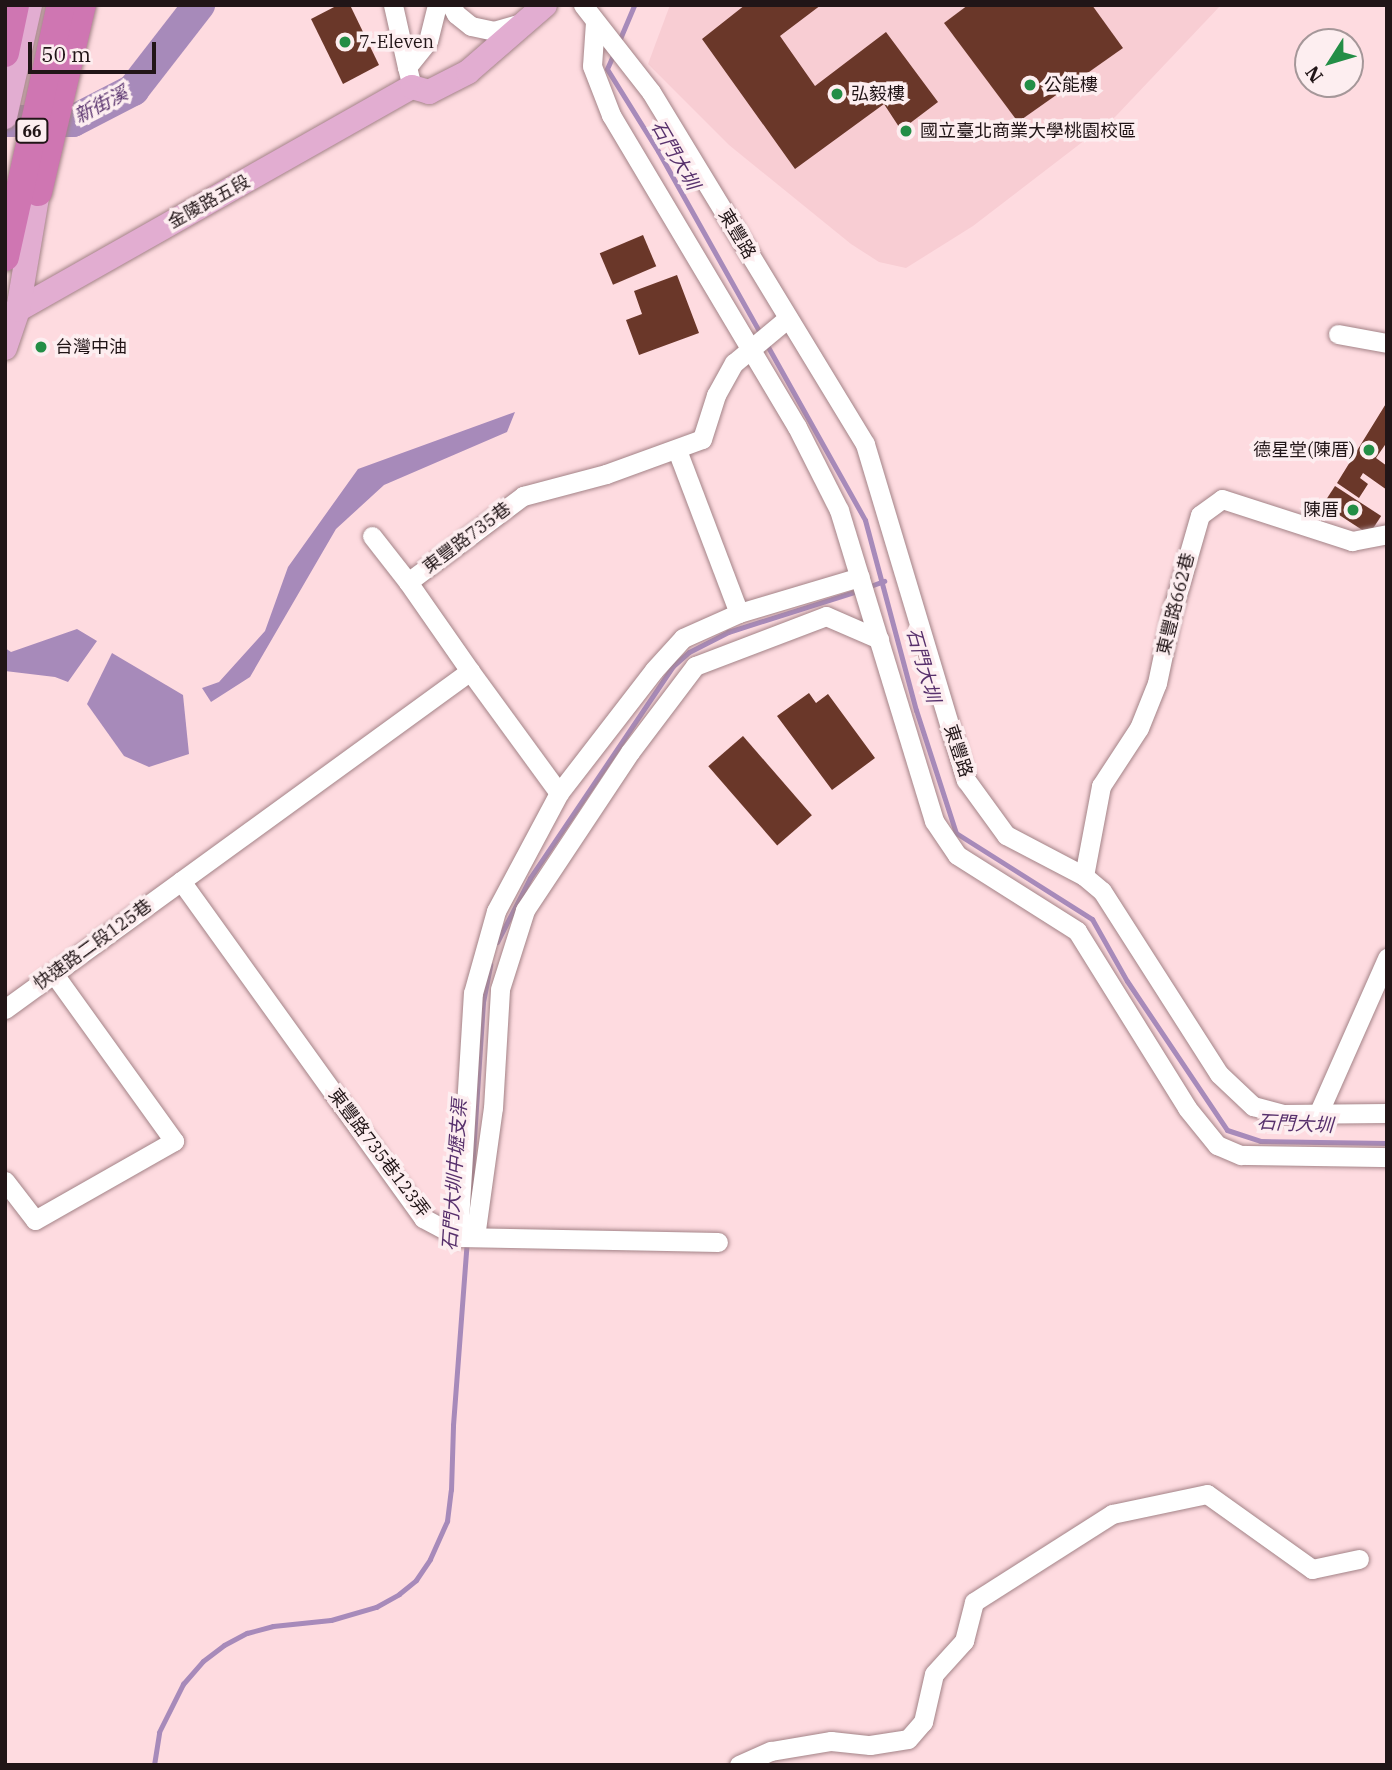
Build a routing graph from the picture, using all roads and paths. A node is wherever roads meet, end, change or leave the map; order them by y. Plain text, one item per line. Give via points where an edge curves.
1 (15, 5) edge
2 (30, 5) edge
3 (46, 5) edge
4 (61, 5) edge
5 (72, 5) edge
6 (82, 5) edge
7 (94, 5) edge
8 (393, 5) edge
9 (437, 5) edge
10 (451, 5) edge
11 (583, 5) edge
12 (537, 13) edge
13 (599, 27) junction
14 (5, 53) edge
15 (410, 77) junction
16 (60, 104) junction
17 (6, 113) edge
18 (43, 174) joint
19 (5, 179) edge
20 (5, 257) edge
21 (12, 314) edge
22 (788, 318) junction
23 (1338, 334) dead end
24 (760, 342) junction
25 (1387, 343) edge
26 (5, 348) edge
27 (677, 450) junction
28 (1387, 534) edge
29 (372, 536) dead end
30 (860, 577) junction
31 (408, 582) junction
32 (739, 613) junction
33 (879, 639) junction
34 (470, 671) junction
35 (559, 793) junction
36 (1084, 876) junction
37 (181, 881) junction
38 (1387, 958) edge
39 (54, 974) junction
40 (5, 1009) edge
41 (1387, 1113) edge
42 (1318, 1114) junction
43 (1387, 1157) edge
44 (5, 1181) edge
45 (467, 1237) junction
46 (718, 1242) dead end
47 (1359, 1559) dead end
48 (739, 1765) edge

1 - 14 highway
2 - 17 main road, 66
3 - 19 highway, 66
4 - 20 highway, 66
5 - 16 main road, 66
6 - 16 highway
7 - 16 street
8 - 15 street
9 - 15 street via 428,41
10 - 12 street via 471,26 494,31
11 - 13 street
12 - 15 main road via 468,72 429,92
13 - 22 street, 東豐路 via 650,92
13 - 24 street via 592,66 611,115
15 - 21 main road, 金陵路五段
16 - 18 highway
18 - 21 main road
21 - 26 main road
22 - 24 street, 東豐路735巷
22 - 36 street, 東豐路 via 865,444 966,780 1006,835
23 - 25 street
24 - 27 street, 東豐路735巷 via 734,363 716,395 702,439
24 - 30 street via 839,510
27 - 31 street, 東豐路735巷 via 523,496
27 - 32 street
28 - 36 street, 東豐路662巷 via 1352,541 1222,499 1200,515 1157,682 1139,728 1101,786
29 - 31 street
30 - 32 street
30 - 33 street
31 - 34 street, 東豐路735巷
32 - 35 street via 683,638
33 - 43 street via 934,821 957,855 1077,931 1187,1108 1217,1145 1241,1155
33 - 45 street via 826,616 695,666 630,752 525,910 500,989 493,1108
34 - 35 street, 東豐路735巷
34 - 37 street
35 - 45 street via 496,911 472,993
36 - 42 street, 東豐路 via 1102,891 1219,1074 1253,1106 1283,1114
37 - 39 street, 快速路二段125巷
37 - 45 street, 東豐路735巷123弄 via 423,1218
38 - 42 street
39 - 40 street, 快速路二段125巷
39 - 44 street via 174,1141 35,1220
41 - 42 street, 東豐路
45 - 46 street, 東豐路735巷123弄
47 - 48 street via 1312,1569 1207,1494 1112,1514 974,1602 964,1641 934,1674 923,1722 908,1739 870,1745 831,1741 771,1751

